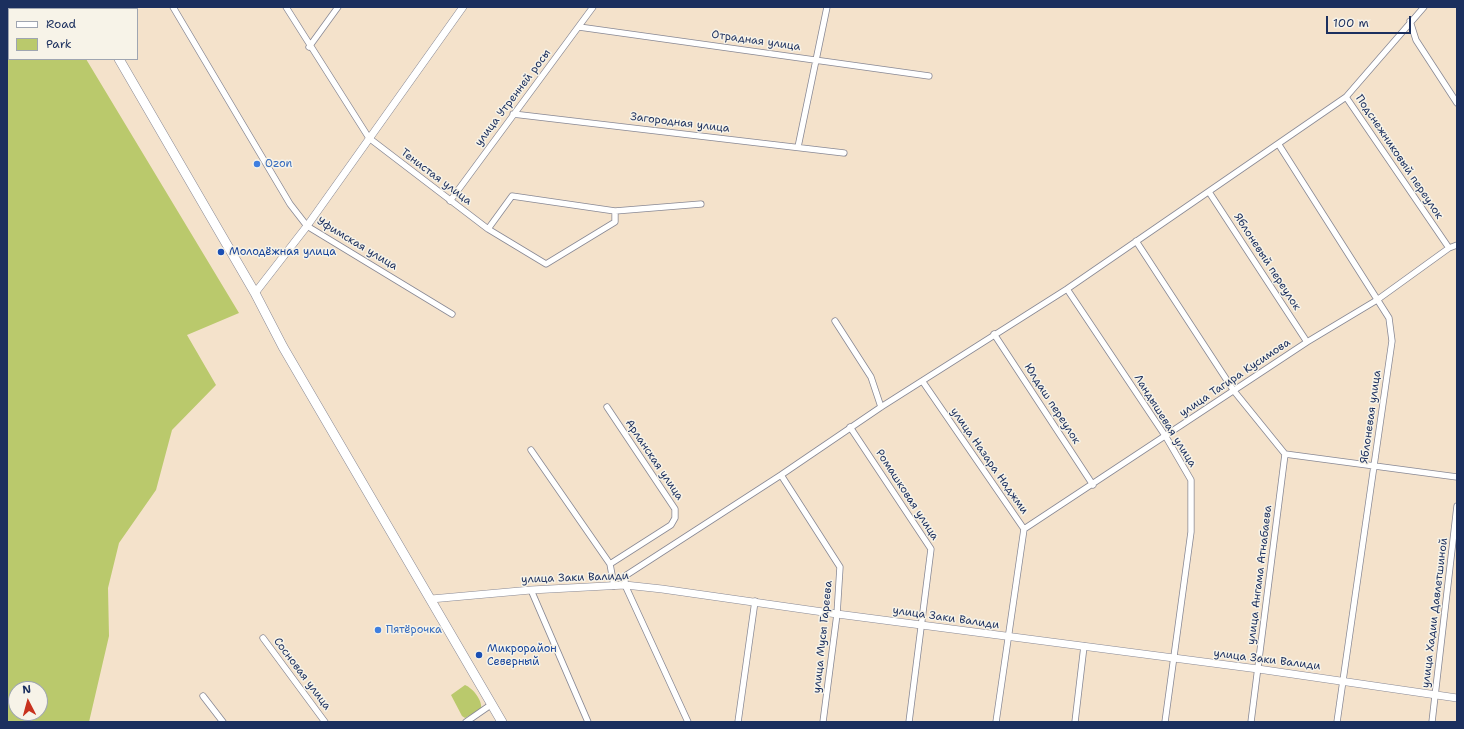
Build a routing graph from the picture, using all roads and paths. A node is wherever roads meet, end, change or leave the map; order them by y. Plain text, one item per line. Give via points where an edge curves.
1 (173, 7) edge
2 (286, 7) edge
3 (338, 7) edge
4 (463, 7) edge
5 (593, 7) edge
6 (827, 7) edge
7 (1424, 7) edge
8 (1410, 21) junction
9 (579, 27) junction
10 (310, 47) junction
11 (817, 59) junction
12 (119, 60) edge
13 (929, 76) dead end
14 (1346, 97) junction
15 (1457, 103) edge
16 (513, 114) junction
17 (369, 138) junction
18 (1279, 145) junction
19 (798, 147) junction
20 (844, 153) dead end
21 (1209, 192) junction
22 (450, 201) junction
23 (701, 204) dead end
24 (615, 211) junction
25 (307, 226) junction
26 (488, 229) junction
27 (1136, 241) junction
28 (1457, 245) edge
29 (1449, 248) junction
30 (1067, 289) junction
31 (255, 293) junction
32 (1377, 300) junction
33 (452, 314) dead end
34 (835, 321) dead end
35 (994, 334) junction
36 (1307, 342) junction
37 (922, 382) junction
38 (1234, 391) junction
39 (607, 407) dead end
40 (881, 407) junction
41 (850, 427) junction
42 (1166, 437) junction
43 (531, 450) dead end
44 (1285, 454) junction
45 (1374, 466) junction
46 (781, 475) junction
47 (1457, 477) edge
48 (1093, 484) junction
49 (1457, 506) edge
50 (1024, 529) junction
51 (610, 564) junction
52 (625, 585) junction
53 (614, 586) junction
54 (531, 590) junction
55 (431, 599) junction
56 (755, 601) junction
57 (837, 614) junction
58 (921, 625) junction
59 (1009, 637) junction
60 (263, 638) dead end
61 (1084, 646) junction
62 (1174, 659) junction
63 (1258, 669) junction
64 (1343, 681) junction
65 (1436, 694) junction
66 (203, 696) dead end
67 (1457, 698) edge
68 (492, 704) junction
69 (223, 722) edge
70 (325, 722) edge
71 (466, 722) edge
72 (502, 722) edge
73 (588, 722) edge
74 (688, 722) edge
75 (738, 722) edge
76 (823, 722) edge
77 (909, 722) edge
78 (996, 722) edge
79 (1075, 722) edge
80 (1165, 722) edge
81 (1251, 722) edge
82 (1337, 722) edge
83 (1432, 722) edge

1 - 25 street, Уфимская улица via 290,204
2 - 10 street, Тенистая улица
3 - 10 street
4 - 17 street
5 - 9 street, улица Утренней росы
6 - 11 street
7 - 8 street
8 - 14 street
8 - 15 street via 1416,40
9 - 11 street, Отрадная улица
9 - 16 street, улица Утренней росы
10 - 17 street, Тенистая улица
11 - 13 street, Отрадная улица
11 - 19 street
12 - 31 main road
14 - 18 street
14 - 29 street, Подснежниковый переулок
16 - 19 street, Загородная улица
16 - 22 street, улица Утренней росы
17 - 22 street, Тенистая улица
17 - 25 street
18 - 21 street
18 - 32 street, Яблоневая улица
19 - 20 street, Загородная улица
21 - 27 street
21 - 36 street, Яблоневый переулок
22 - 26 street, Тенистая улица
23 - 24 street
24 - 26 street via 512,196
24 - 26 street, Тенистая улица via 615,222 546,264
25 - 31 street
25 - 33 street, Уфимская улица
27 - 30 street
27 - 38 street
28 - 29 street, улица Тагира Кусимова
29 - 32 street, улица Тагира Кусимова
30 - 35 street
30 - 42 street, Ландышевая улица
31 - 55 main road via 283,347
32 - 36 street, улица Тагира Кусимова
32 - 45 street, Яблоневая улица via 1389,318 1392,341
34 - 40 street via 871,377
35 - 37 street
35 - 48 street, Юлдаш переулок
36 - 38 street, улица Тагира Кусимова
37 - 40 street
37 - 50 street, улица Назара Наджми
38 - 42 street, улица Тагира Кусимова
38 - 44 street
39 - 51 street, Арланская улица via 675,509 675,518 671,525
40 - 41 street
41 - 46 street
41 - 58 street, Ромашковая улица via 931,549
42 - 48 street, улица Тагира Кусимова
42 - 62 street, Ландышевая улица via 1190,480 1191,532
43 - 51 street
44 - 45 street
44 - 63 street, улица Ангама Атнабаева
45 - 47 street
45 - 64 street, Яблоневая улица
46 - 52 street via 625,576
46 - 57 street, улица Мусы Гареева via 840,567
48 - 50 street, улица Тагира Кусимова
49 - 65 street, улица Хадии Давлетшиной
50 - 59 street, улица Назара Наджми
51 - 53 street
52 - 53 street, улица Заки Валиди
52 - 56 street, улица Заки Валиди
52 - 74 street
53 - 54 street, улица Заки Валиди
54 - 55 street, улица Заки Валиди
54 - 73 street
55 - 68 main road
56 - 57 street, улица Заки Валиди
56 - 75 street
57 - 58 street, улица Заки Валиди
57 - 76 street, улица Мусы Гареева
58 - 59 street, улица Заки Валиди
58 - 77 street, Ромашковая улица
59 - 61 street, улица Заки Валиди
59 - 78 street, улица Назара Наджми
60 - 70 street, Сосновая улица
61 - 62 street, улица Заки Валиди
61 - 79 street
62 - 63 street, улица Заки Валиди
62 - 80 street, Ландышевая улица
63 - 64 street, улица Заки Валиди
63 - 81 street, улица Ангама Атнабаева
64 - 65 street, улица Заки Валиди
64 - 82 street, Яблоневая улица
65 - 67 street, улица Заки Валиди
65 - 83 street, улица Хадии Давлетшиной
66 - 69 street
68 - 71 street
68 - 72 main road

